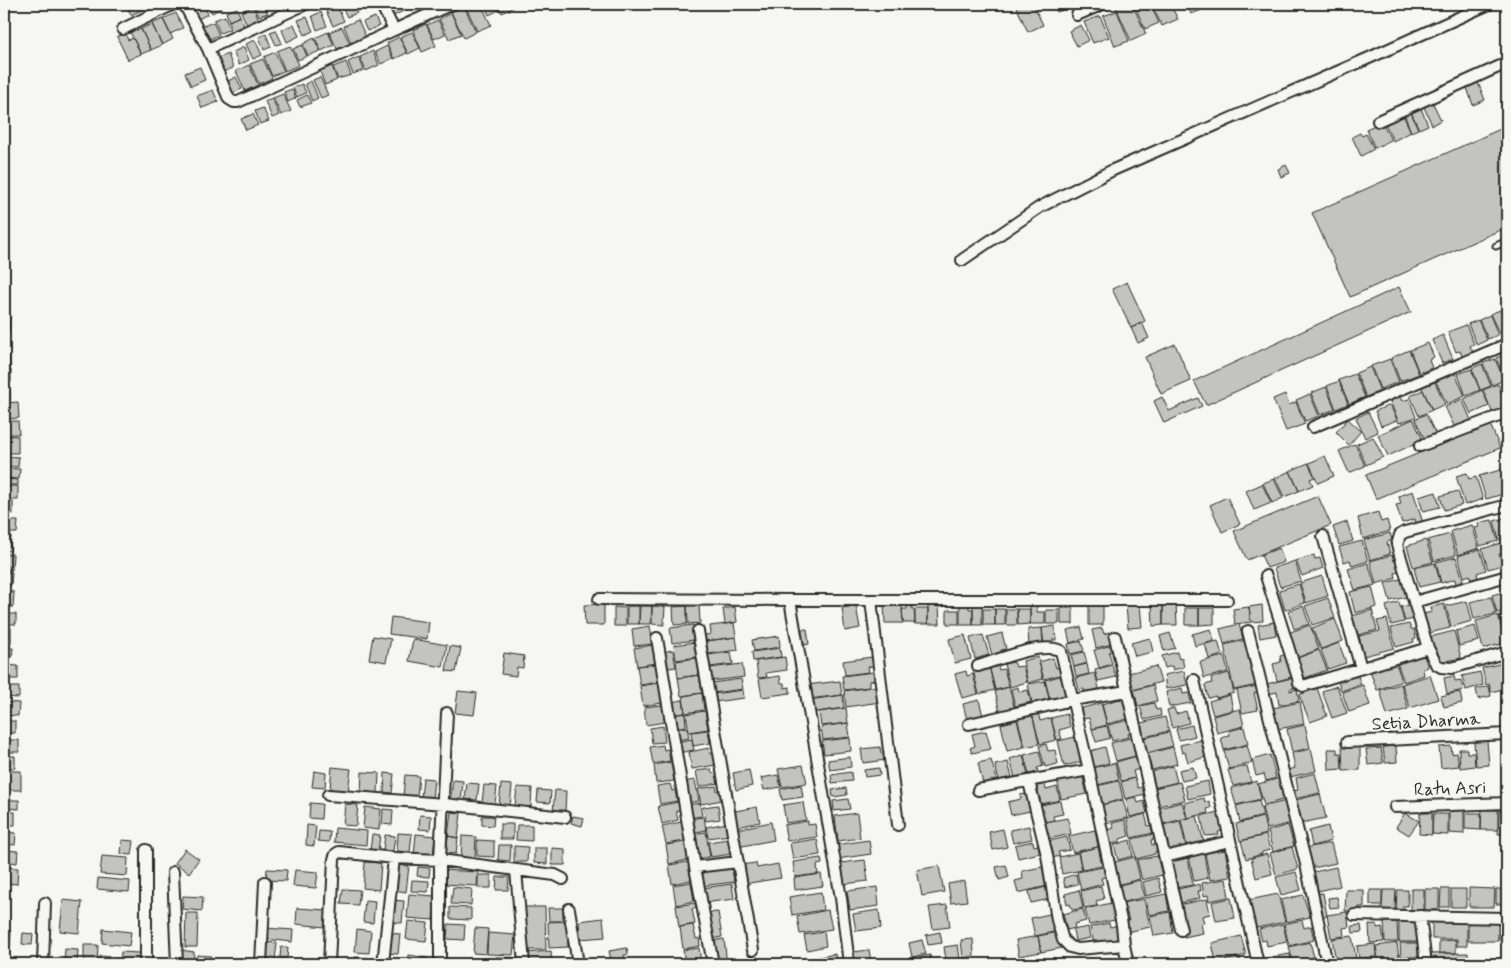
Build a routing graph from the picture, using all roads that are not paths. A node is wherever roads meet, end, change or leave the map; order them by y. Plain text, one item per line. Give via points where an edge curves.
1 (174, 4) edge
2 (184, 4) edge
3 (306, 4) edge
4 (381, 4) edge
5 (452, 4) edge
6 (1103, 4) edge
7 (1489, 4) edge
8 (1077, 15) dead end
9 (123, 30) dead end
10 (394, 30) junction
11 (208, 50) junction
12 (1507, 63) edge
13 (1378, 120) dead end
14 (1507, 241) edge
15 (1496, 246) dead end
16 (962, 260) dead end
17 (1507, 344) edge
18 (1507, 413) edge
19 (1313, 427) dead end
20 (1420, 446) dead end
21 (1507, 505) edge
22 (1323, 536) dead end
23 (1266, 576) dead end
24 (1507, 576) edge
25 (599, 599) dead end
26 (790, 600) junction
27 (871, 600) junction
28 (1227, 600) dead end
29 (1414, 602) junction
30 (698, 631) dead end
31 (1248, 632) dead end
32 (1115, 637) dead end
33 (657, 638) dead end
34 (1428, 648) junction
35 (1507, 652) edge
36 (978, 666) dead end
37 (1361, 668) junction
38 (1194, 680) dead end
39 (1128, 691) junction
40 (1072, 700) junction
41 (447, 713) dead end
42 (968, 724) dead end
43 (1507, 734) edge
44 (1347, 742) dead end
45 (1089, 770) junction
46 (1030, 782) junction
47 (978, 790) dead end
48 (328, 795) dead end
49 (1507, 803) edge
50 (444, 804) junction
51 (1395, 807) dead end
52 (565, 817) dead end
53 (898, 825) dead end
54 (1230, 841) junction
55 (146, 850) dead end
56 (1165, 857) junction
57 (394, 858) junction
58 (440, 860) junction
59 (738, 862) junction
60 (695, 867) junction
61 (516, 870) junction
62 (173, 872) dead end
63 (563, 879) dead end
64 (265, 882) dead end
65 (45, 903) dead end
66 (569, 909) dead end
67 (1354, 914) dead end
68 (1420, 916) junction
69 (1507, 918) edge
70 (1181, 930) dead end
71 (1124, 945) junction
72 (753, 950) dead end
73 (43, 964) edge
74 (146, 964) edge
75 (177, 964) edge
76 (261, 964) edge
77 (329, 964) edge
78 (383, 964) edge
79 (440, 964) edge
80 (524, 964) edge
81 (578, 964) edge
82 (713, 964) edge
83 (849, 964) edge
84 (1128, 964) edge
85 (1258, 964) edge
86 (1327, 964) edge
87 (1426, 964) edge

1 - 9 street
2 - 11 street
3 - 11 street
4 - 10 street
5 - 10 street
6 - 8 street
7 - 16 street via 1113,170 1040,207
10 - 11 street via 238,102 229,99
12 - 13 street
14 - 15 lane
17 - 19 street
18 - 20 street
21 - 29 street via 1400,535 1398,550
22 - 37 street
23 - 37 street via 1299,684 1302,686
24 - 29 street
25 - 26 street
26 - 27 street
26 - 83 street via 841,898
27 - 28 street
27 - 53 street
29 - 34 street
30 - 59 street
31 - 86 street via 1306,864
32 - 39 street
33 - 60 street
34 - 35 street via 1436,664 1446,668
34 - 37 street
36 - 40 street via 1036,649 1056,648 1061,651
38 - 54 street
39 - 40 street
39 - 56 street
40 - 42 street
40 - 45 street
41 - 50 street
43 - 44 street, Setia Dharma
45 - 46 street
45 - 71 street
46 - 47 street
46 - 71 street via 1063,940 1078,949
48 - 50 street
49 - 51 street, Ratu Asri
50 - 52 street
50 - 58 street
54 - 56 street
54 - 85 street
55 - 74 street
56 - 70 street
57 - 58 street
57 - 77 street via 336,854
57 - 78 street
58 - 61 street
58 - 79 street
59 - 60 street
59 - 72 street
60 - 82 street
61 - 63 street via 555,874
61 - 80 street
62 - 75 street
64 - 76 street
65 - 73 street
66 - 81 street
67 - 68 street
68 - 69 street
68 - 87 street
71 - 84 street

